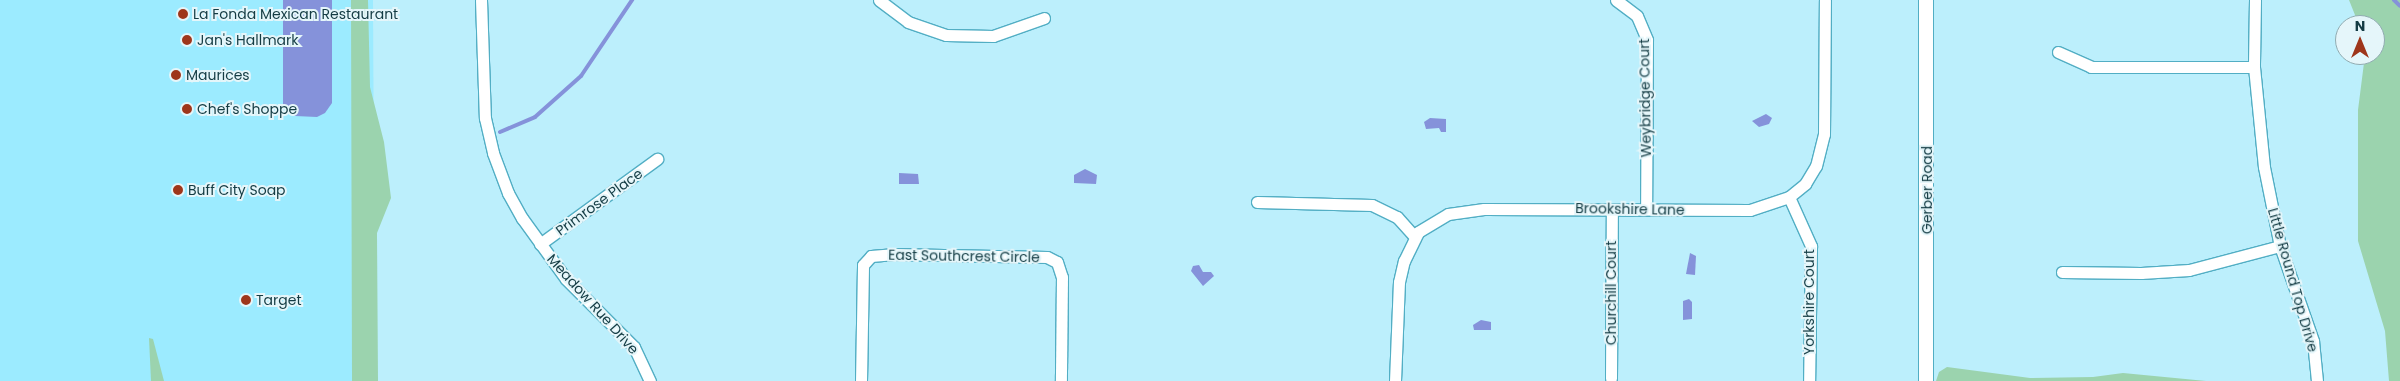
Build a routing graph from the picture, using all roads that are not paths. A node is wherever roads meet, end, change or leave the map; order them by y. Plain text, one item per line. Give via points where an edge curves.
1 (481, 0) edge
2 (879, 0) edge
3 (1616, 0) edge
4 (1825, 0) edge
5 (1926, 0) edge
6 (2255, 0) edge
7 (1044, 18) dead end
8 (2058, 52) dead end
9 (2254, 67) junction
10 (657, 159) dead end
11 (1789, 197) junction
12 (1257, 202) dead end
13 (1612, 209) junction
14 (1646, 209) junction
15 (1414, 236) junction
16 (540, 244) junction
17 (2280, 246) junction
18 (2062, 272) dead end
19 (1611, 378) dead end
20 (650, 381) edge
21 (862, 381) edge
22 (1061, 381) edge
23 (1395, 381) edge
24 (1809, 381) edge
25 (1926, 381) edge
26 (2317, 381) edge

1 - 16 street, Meadow Rue Drive via 481,89 491,144 508,192
2 - 7 street via 908,22 946,35 993,36
3 - 14 street, Weybridge Court via 1637,16 1647,40
4 - 11 street, Brookshire Lane via 1824,134 1816,166 1805,184
5 - 25 street, Gerber Road
6 - 9 street, Little Round Top Drive
8 - 9 street via 2091,66
9 - 17 street, Little Round Top Drive via 2264,168
10 - 16 street, Primrose Place
11 - 14 street, Brookshire Lane via 1750,210
11 - 24 street, Yorkshire Court via 1811,246
12 - 15 street via 1372,205 1396,217
13 - 14 street, Brookshire Lane
13 - 15 street, Brookshire Lane via 1466,210 1430,223
13 - 19 street, Churchill Court
15 - 23 street via 1399,282
16 - 20 street, Meadow Rue Drive via 566,279 634,346
17 - 18 street via 2189,270
17 - 26 street, Little Round Top Drive via 2313,341
21 - 22 street, East Southcrest Circle via 862,269 870,256 1047,257 1057,262 1062,277

